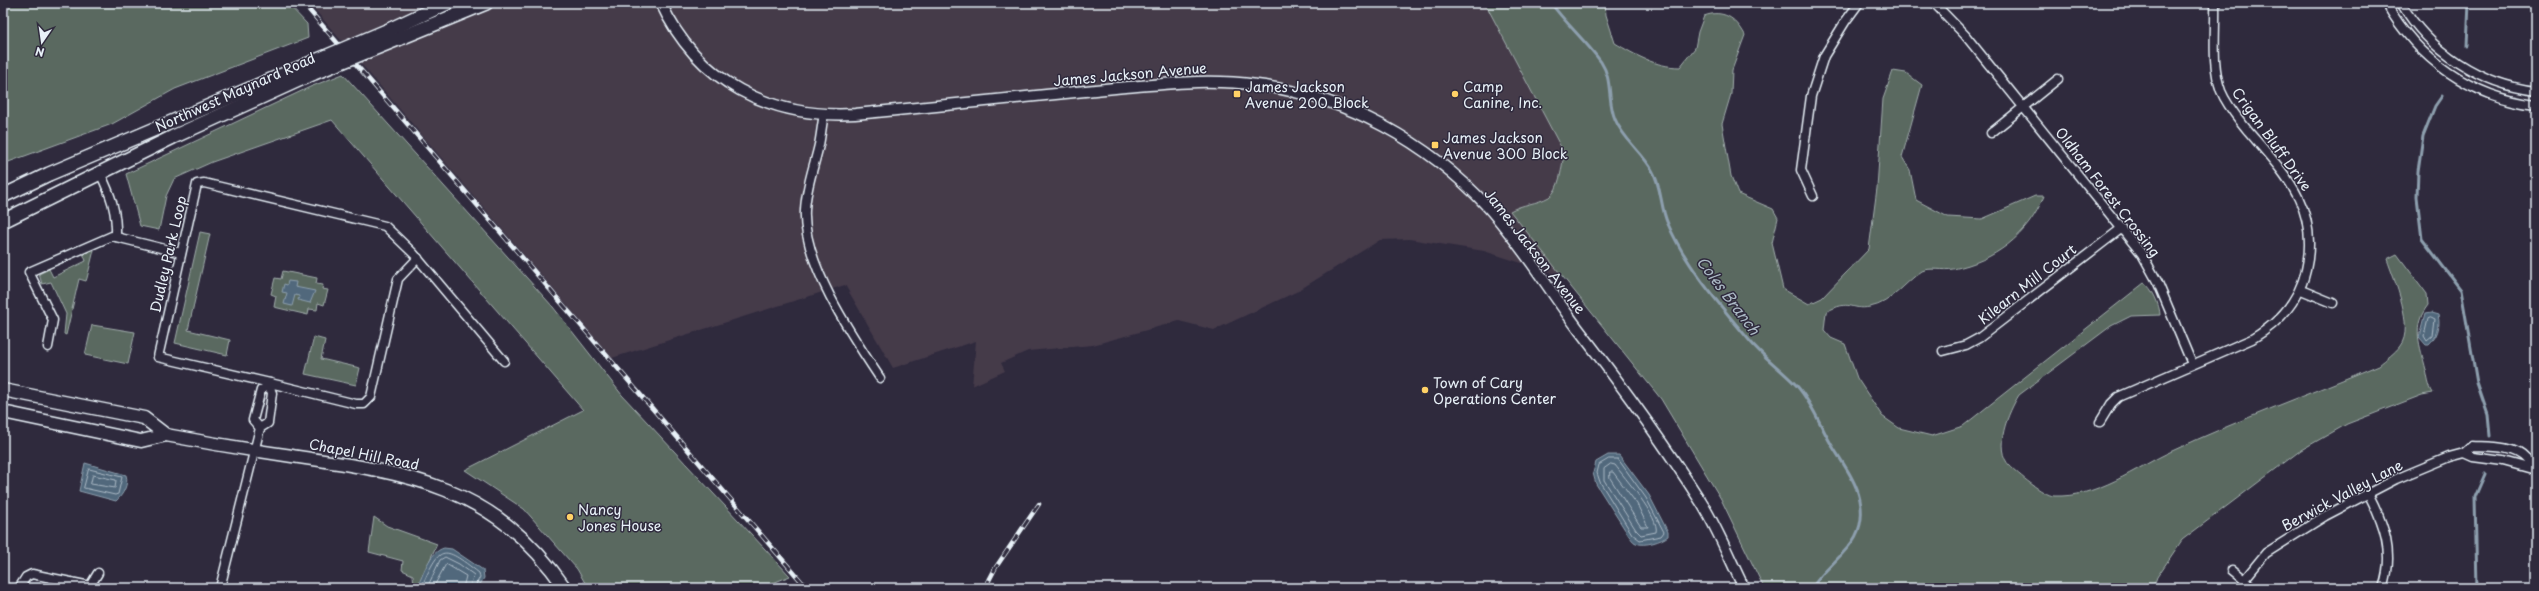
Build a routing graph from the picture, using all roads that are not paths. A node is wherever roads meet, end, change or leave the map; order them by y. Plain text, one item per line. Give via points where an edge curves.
1 (447, 3) edge
2 (486, 3) edge
3 (661, 3) edge
4 (1859, 3) edge
5 (1934, 3) edge
6 (2216, 3) edge
7 (2386, 3) edge
8 (2401, 3) edge
9 (394, 34) junction
10 (310, 69) junction
11 (2058, 79) dead end
12 (2536, 91) edge
13 (2536, 105) edge
14 (2024, 106) junction
15 (824, 114) junction
16 (1990, 133) dead end
17 (100, 173) junction
18 (3, 196) edge
19 (1813, 196) dead end
20 (3, 221) edge
21 (2122, 228) junction
22 (116, 237) junction
23 (181, 253) junction
24 (418, 258) junction
25 (2301, 290) junction
26 (2333, 303) dead end
27 (48, 347) dead end
28 (1944, 351) dead end
29 (504, 360) dead end
30 (2192, 364) junction
31 (880, 378) dead end
32 (269, 384) junction
33 (3, 390) edge
34 (3, 412) edge
35 (2100, 422) dead end
36 (260, 428) junction
37 (166, 436) junction
38 (256, 451) junction
39 (2464, 453) junction
40 (2535, 468) edge
41 (2368, 493) junction
42 (2232, 570) dead end
43 (98, 573) dead end
44 (2244, 580) junction
45 (19, 588) edge
46 (220, 588) edge
47 (565, 588) edge
48 (1744, 588) edge
49 (2254, 588) edge
50 (2383, 588) edge

1 - 9 main road, Northwest Maynard Road
2 - 9 main road, Northwest Maynard Road
3 - 15 street, James Jackson Avenue via 691,49 734,87 784,108
4 - 19 street via 1827,50 1811,96 1801,170
5 - 14 street, Oldham Forest Crossing via 1966,35
6 - 25 street, Crigan Bluff Drive via 2217,72 2221,91 2234,113 2291,182 2305,211 2310,247
7 - 13 street via 2401,29 2416,47 2449,74 2498,97
8 - 12 street via 2409,17 2427,37 2456,62 2486,78
9 - 10 main road, Northwest Maynard Road, bridge
10 - 17 main road, Northwest Maynard Road
10 - 18 main road, Northwest Maynard Road via 49,174
11 - 14 street
14 - 16 street
14 - 21 street, Oldham Forest Crossing
15 - 31 street via 808,183 806,232 818,271 858,345
15 - 48 street, James Jackson Avenue via 903,109 1199,80 1258,85 1301,93 1336,104 1378,123 1444,166 1488,208 1638,408 1702,505
17 - 20 main road, Northwest Maynard Road
17 - 22 street via 114,203 117,217
21 - 28 street, Kilearn Mill Court via 1979,338 1966,345
21 - 30 street, Oldham Forest Crossing via 2151,268
22 - 23 street
22 - 27 street via 112,236 29,272 53,320
23 - 24 street, Dudley Park Loop via 196,184 204,184 385,226
23 - 32 street, Dudley Park Loop via 158,357
24 - 29 street, Dudley Park Loop
24 - 32 street, Dudley Park Loop via 398,279 371,397 364,404
25 - 26 street
25 - 30 street, Crigan Bluff Drive via 2289,308 2263,332
30 - 35 street, Crigan Bluff Drive via 2118,397
32 - 36 street via 272,393 268,423
32 - 36 street via 261,390 253,420
33 - 37 main road, Chapel Hill Road via 144,418
34 - 37 main road, Chapel Hill Road via 141,441
36 - 38 street
37 - 38 main road, Chapel Hill Road
38 - 46 street
38 - 47 main road, Chapel Hill Road via 362,466 438,485 473,502 507,524 533,546
39 - 40 street, Berwick Valley Lane via 2473,457
39 - 40 street, Berwick Valley Lane via 2472,446 2505,449 2522,456
39 - 41 street, Berwick Valley Lane via 2422,467
41 - 44 street, Berwick Valley Lane via 2266,553
41 - 50 street via 2382,520 2388,542 2388,568
42 - 44 street
43 - 45 street via 90,586 32,574 26,577
44 - 49 street

